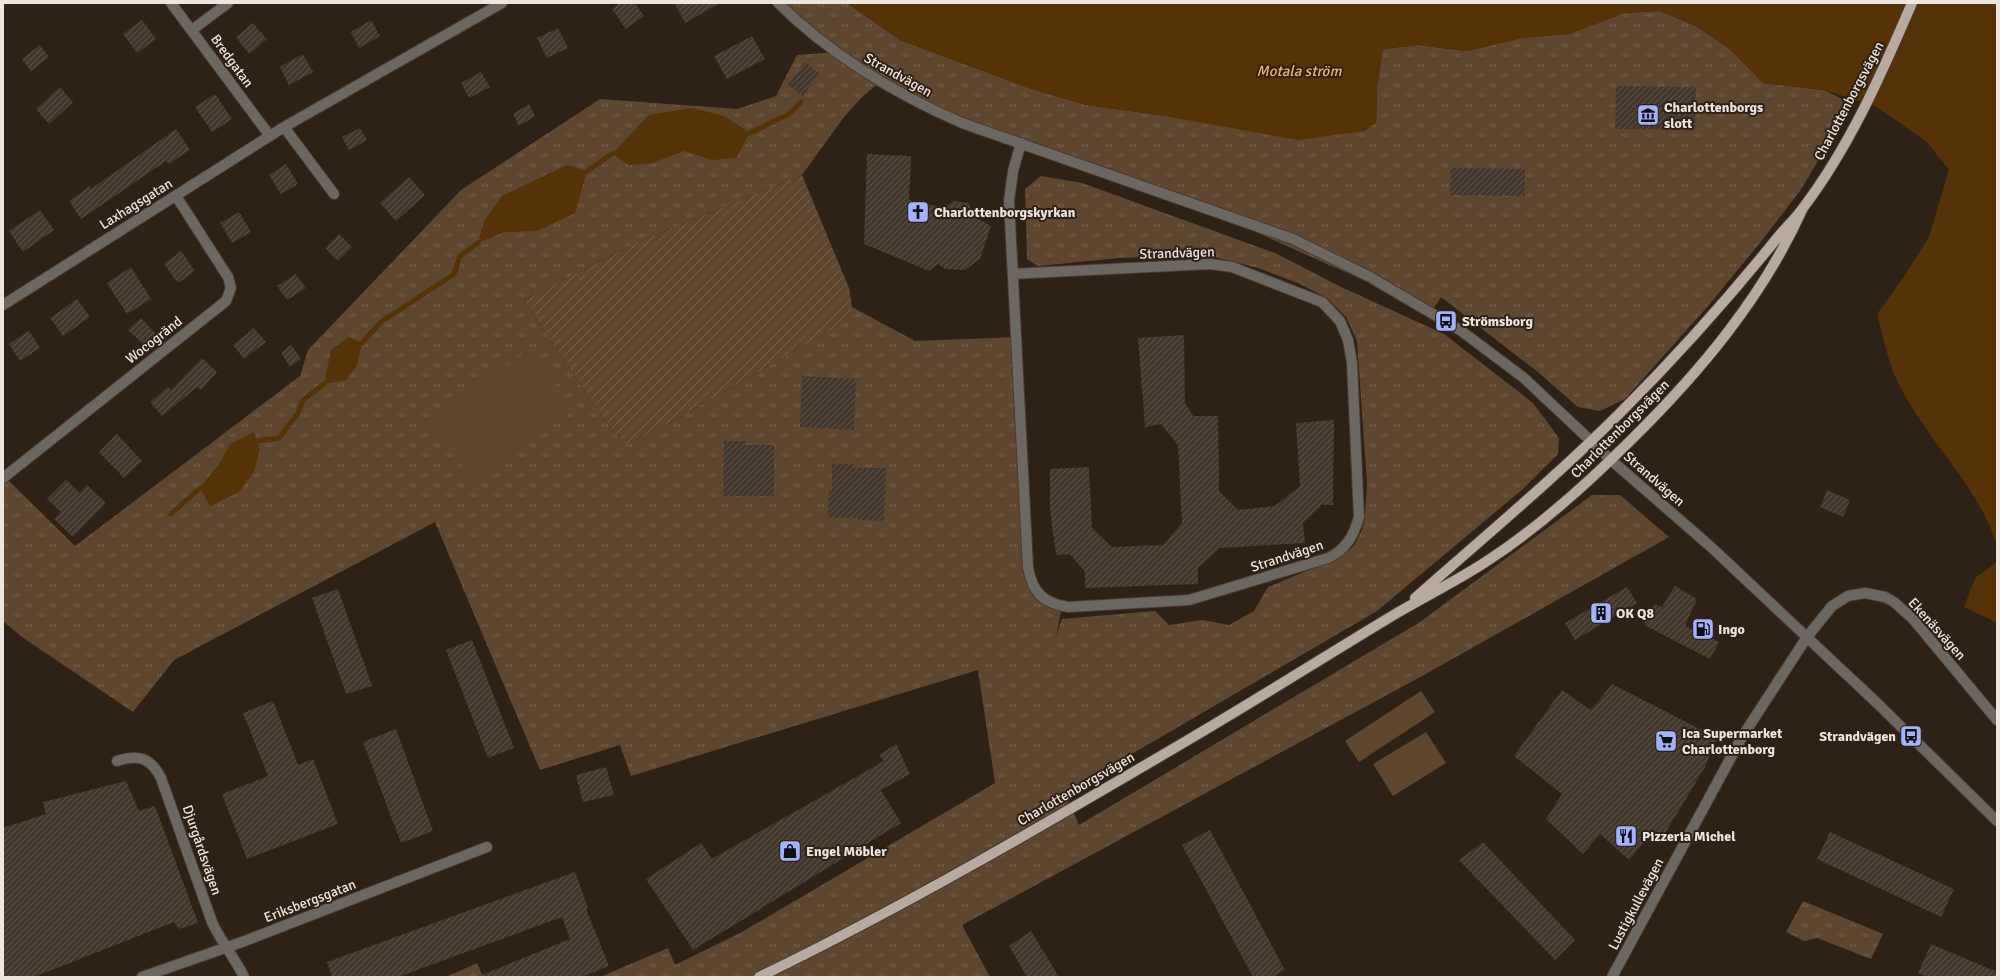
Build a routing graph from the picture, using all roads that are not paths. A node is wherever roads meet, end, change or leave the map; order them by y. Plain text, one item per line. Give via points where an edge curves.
1 (171, 3) edge
2 (228, 3) edge
3 (502, 3) edge
4 (778, 3) edge
5 (1912, 3) edge
6 (192, 30) junction
7 (284, 127) junction
8 (270, 136) junction
9 (1021, 143) junction
10 (334, 194) dead end
11 (176, 196) junction
12 (1803, 208) junction
13 (1013, 274) junction
14 (3, 305) edge
15 (1591, 441) junction
16 (1611, 460) junction
17 (3, 478) edge
18 (1399, 612) junction
19 (1807, 637) junction
20 (1997, 720) edge
21 (117, 761) dead end
22 (1997, 821) edge
23 (487, 847) dead end
24 (227, 948) junction
25 (142, 977) edge
26 (244, 977) edge
27 (759, 977) edge
28 (1612, 977) edge

1 - 6 street, Bredgatan
2 - 6 street
3 - 7 street, Laxhagsgatan
4 - 9 street, Strandvägen via 838,54 881,83 962,123
5 - 12 main road, Charlottenborgsvägen via 1888,60 1842,148
6 - 8 street, Bredgatan
7 - 8 street, Laxhagsgatan
7 - 10 street
8 - 11 street, Laxhagsgatan
9 - 13 street, Strandvägen via 1013,171 1009,201
9 - 15 street, Strandvägen via 1293,239 1370,277 1434,313 1486,348 1524,378
11 - 14 street, Laxhagsgatan
11 - 17 street, Wocogränd via 230,282 230,295 226,301
12 - 15 main road, Charlottenborgsvägen via 1708,320
12 - 16 main road, Charlottenborgsvägen via 1790,236 1737,321 1664,407
13 - 13 street, Strandvägen via 1028,568 1034,589 1043,598 1068,607 1189,600 1328,558 1343,548 1356,530 1358,517 1352,363 1346,331 1322,302 1232,267 1210,264
15 - 16 street, Strandvägen
15 - 18 main road, Charlottenborgsvägen
16 - 18 main road, Charlottenborgsvägen via 1580,489 1484,563
16 - 19 street, Strandvägen via 1711,547
18 - 27 main road, Charlottenborgsvägen via 1262,696 1034,829 888,910
19 - 20 street, Ekenäsvägen via 1832,606 1848,596 1865,593 1885,597 1913,619
19 - 22 street, Strandvägen
19 - 28 street, Lustigkullevägen via 1738,744
21 - 24 street, Djurgårdsvägen via 140,758 156,767 212,922
23 - 24 street, Eriksbergsgatan
24 - 25 street, Eriksbergsgatan
24 - 26 street, Djurgårdsvägen

